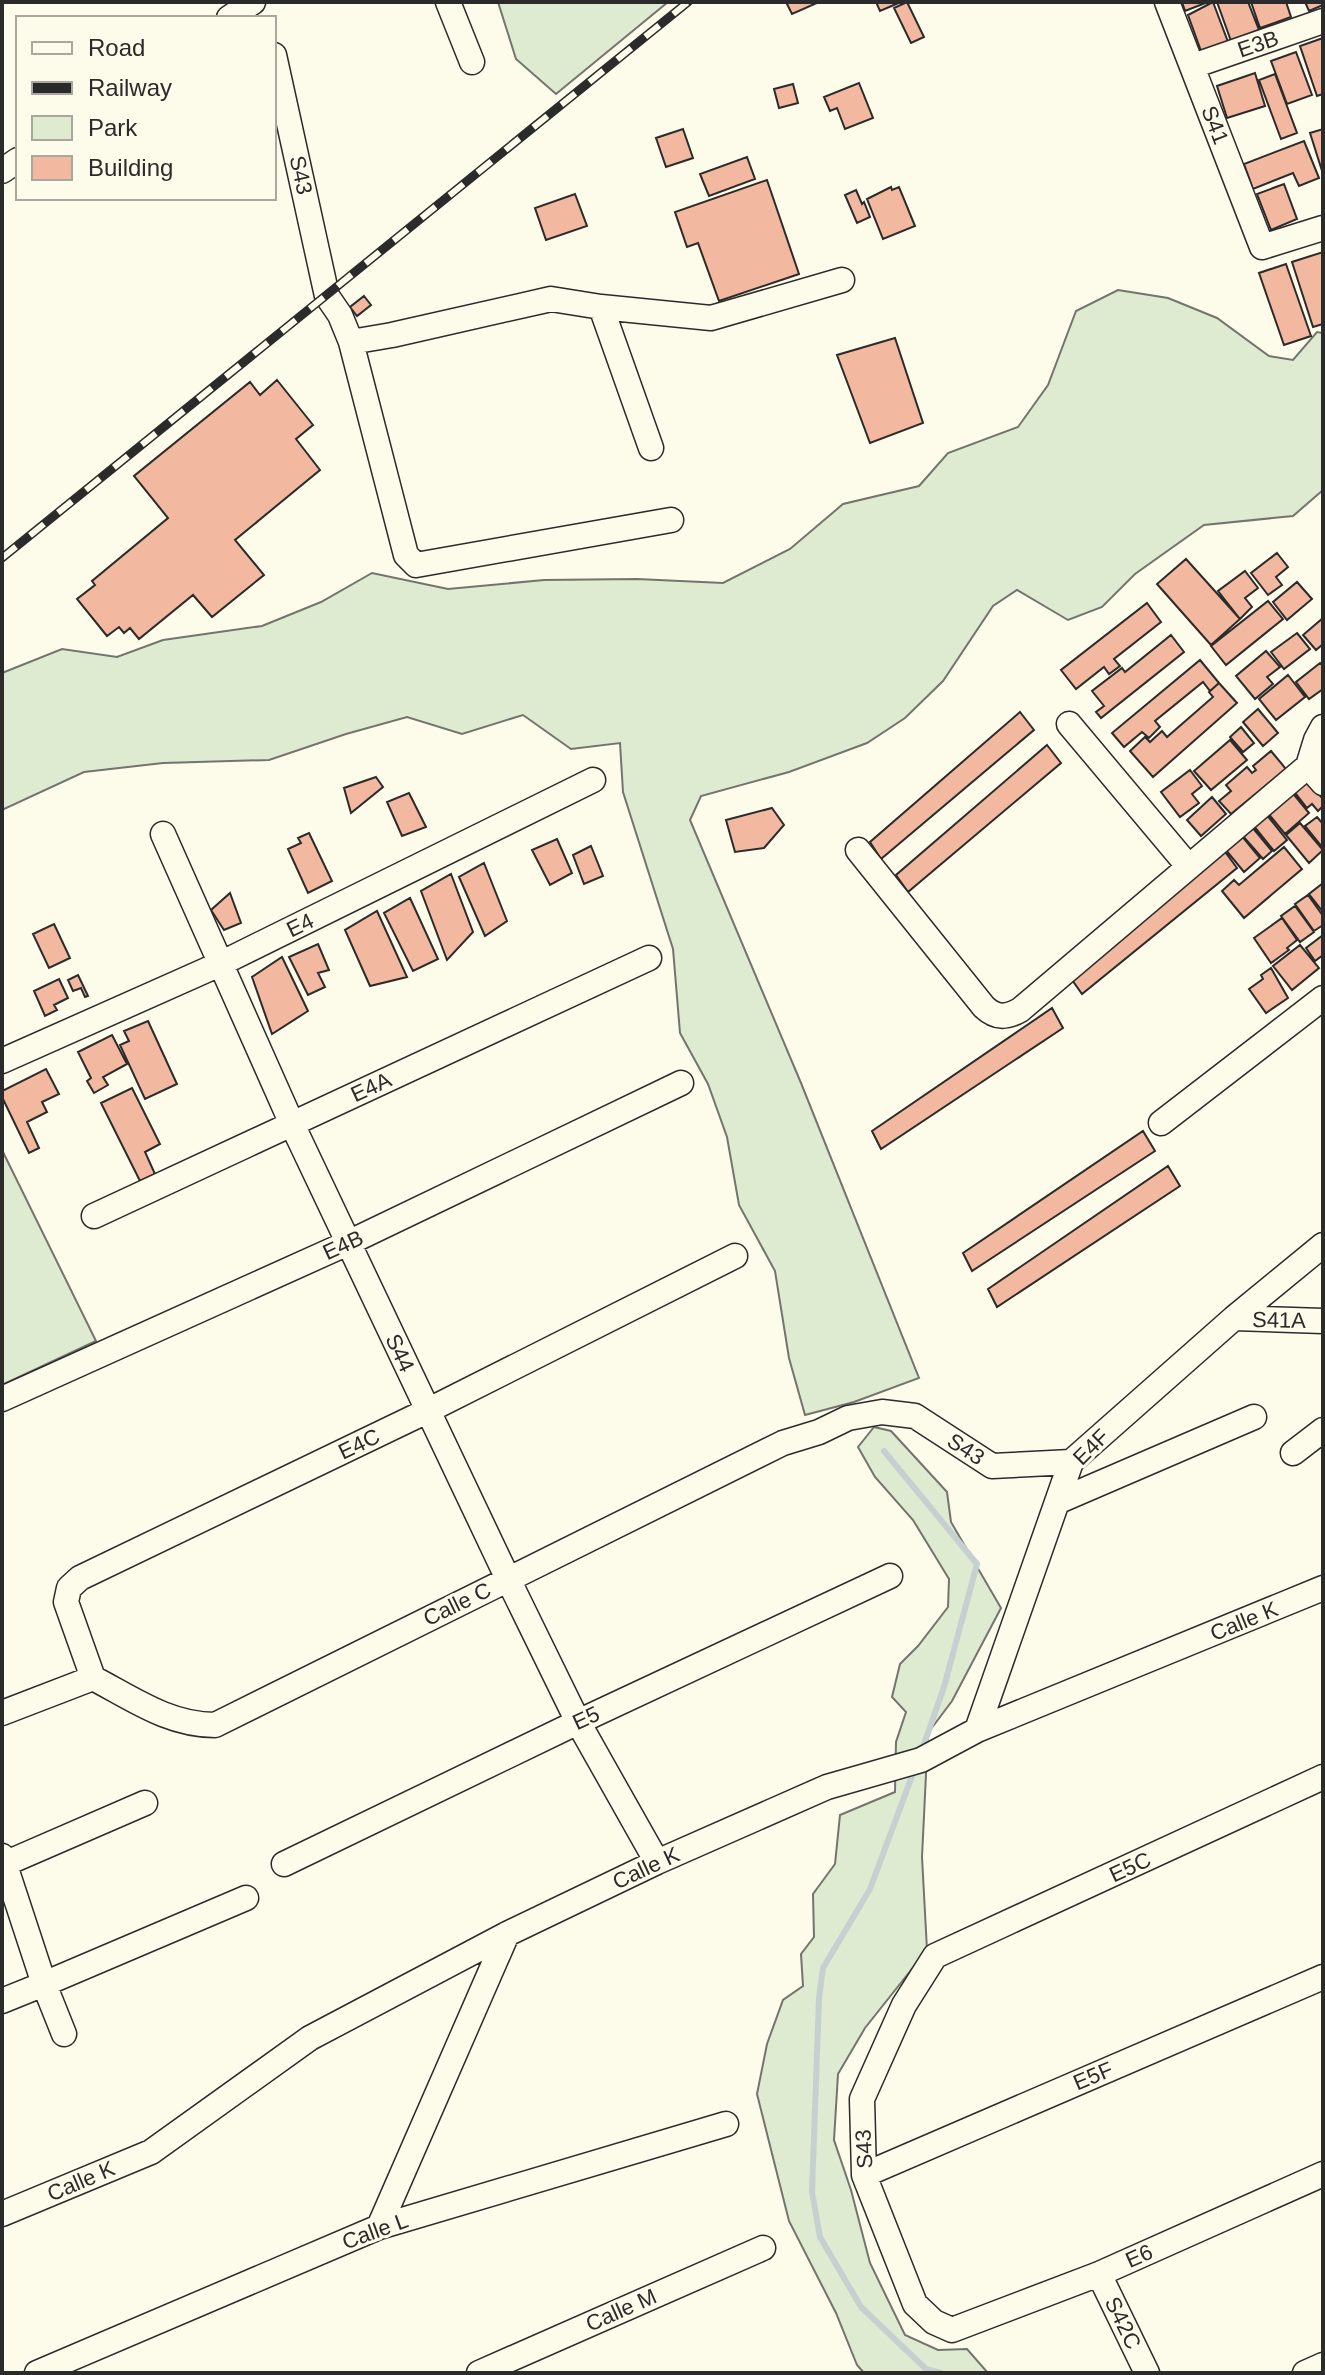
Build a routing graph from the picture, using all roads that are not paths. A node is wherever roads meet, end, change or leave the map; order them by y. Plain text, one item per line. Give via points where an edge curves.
1 (253, 2) edge
2 (448, 2) edge
3 (1167, 2) edge
4 (232, 16) edge
5 (1323, 21) edge
6 (472, 62) dead end
7 (276, 64) edge
8 (1193, 66) junction
9 (1323, 228) edge
10 (842, 280) dead end
11 (601, 307) junction
12 (351, 342) junction
13 (651, 448) dead end
14 (671, 520) dead end
15 (1069, 724) dead end
16 (1323, 727) edge
17 (1316, 774) edge
18 (593, 780) dead end
19 (163, 834) dead end
20 (858, 850) dead end
21 (1189, 867) junction
22 (649, 958) dead end
23 (220, 964) junction
24 (1323, 998) edge
25 (2, 1061) edge
26 (681, 1083) dead end
27 (1161, 1123) dead end
28 (292, 1124) junction
29 (94, 1216) dead end
30 (348, 1243) junction
31 (1323, 1245) edge
32 (735, 1256) dead end
33 (1234, 1318) junction
34 (1323, 1321) edge
35 (2, 1399) edge
36 (427, 1411) junction
37 (915, 1416) joint
38 (1254, 1417) dead end
39 (1323, 1430) edge
40 (1293, 1453) dead end
41 (1071, 1462) junction
42 (1059, 1501) junction
43 (890, 1576) dead end
44 (508, 1579) junction
45 (1323, 1588) edge
46 (93, 1678) junction
47 (2, 1713) edge
48 (578, 1722) junction
49 (977, 1730) junction
50 (1323, 1777) edge
51 (145, 1803) dead end
52 (3, 1862) edge
53 (657, 1862) junction
54 (284, 1864) dead end
55 (246, 1898) dead end
56 (507, 1934) junction
57 (935, 1956) joint
58 (1323, 1977) edge
59 (44, 1984) junction
60 (2, 2001) edge
61 (64, 2034) dead end
62 (726, 2124) dead end
63 (1323, 2174) edge
64 (864, 2175) junction
65 (2, 2214) edge
66 (379, 2227) junction
67 (763, 2248) dead end
68 (1099, 2274) junction
69 (952, 2330) joint
70 (1323, 2365) edge
71 (37, 2373) edge
72 (479, 2373) edge
73 (1147, 2373) edge
74 (1305, 2373) edge

1 - 4 street
2 - 6 street
3 - 8 street, S41
5 - 8 street, E3B
7 - 12 street, S43 via 327,296
8 - 9 street, S41 via 1262,247
10 - 11 street via 711,318
11 - 12 street via 551,299
11 - 13 street
12 - 14 street, S43 via 406,555 416,565
15 - 21 street
16 - 17 street via 1316,740
17 - 21 street
18 - 23 street, E4
19 - 23 street, S44
20 - 21 street via 984,1007 1003,1017 1020,1010
22 - 28 street, E4A
23 - 25 street, E4
23 - 28 street, S44
24 - 27 street
26 - 30 street, E4B
28 - 29 street, E4A
28 - 30 street, S44
30 - 35 street, E4B
30 - 36 street, S44
31 - 33 street, E4F
32 - 36 street, E4C
33 - 34 street, S41A
33 - 41 street, E4F
36 - 44 street, S44
36 - 46 street, E4C via 80,1578 69,1588 66,1602
37 - 41 street, S43 via 992,1466
37 - 44 street, Calle C via 882,1412 848,1418 783,1443
38 - 42 street
39 - 40 street
41 - 42 street, E4F
42 - 49 street, E4F
43 - 48 street, E5
44 - 46 street, Calle C via 215,1725 168,1718
44 - 48 street, S44
45 - 49 street, Calle K
46 - 47 street
48 - 53 street, S44
48 - 54 street, E5
49 - 53 street, Calle K via 921,1760 827,1787
50 - 57 street, E5C
51 - 52 street
52 - 59 street
53 - 56 street, Calle K
55 - 59 street
56 - 65 street, Calle K via 310,2038 151,2152
56 - 66 street
57 - 64 street, S43 via 904,2005 862,2099
58 - 64 street, E5F
59 - 60 street
59 - 61 street
62 - 66 street, Calle L
63 - 68 street, E6
64 - 69 street, S43 via 915,2304
66 - 71 street, Calle L
67 - 72 street, Calle M
68 - 69 street, E6
68 - 73 street, S42C
70 - 74 street

